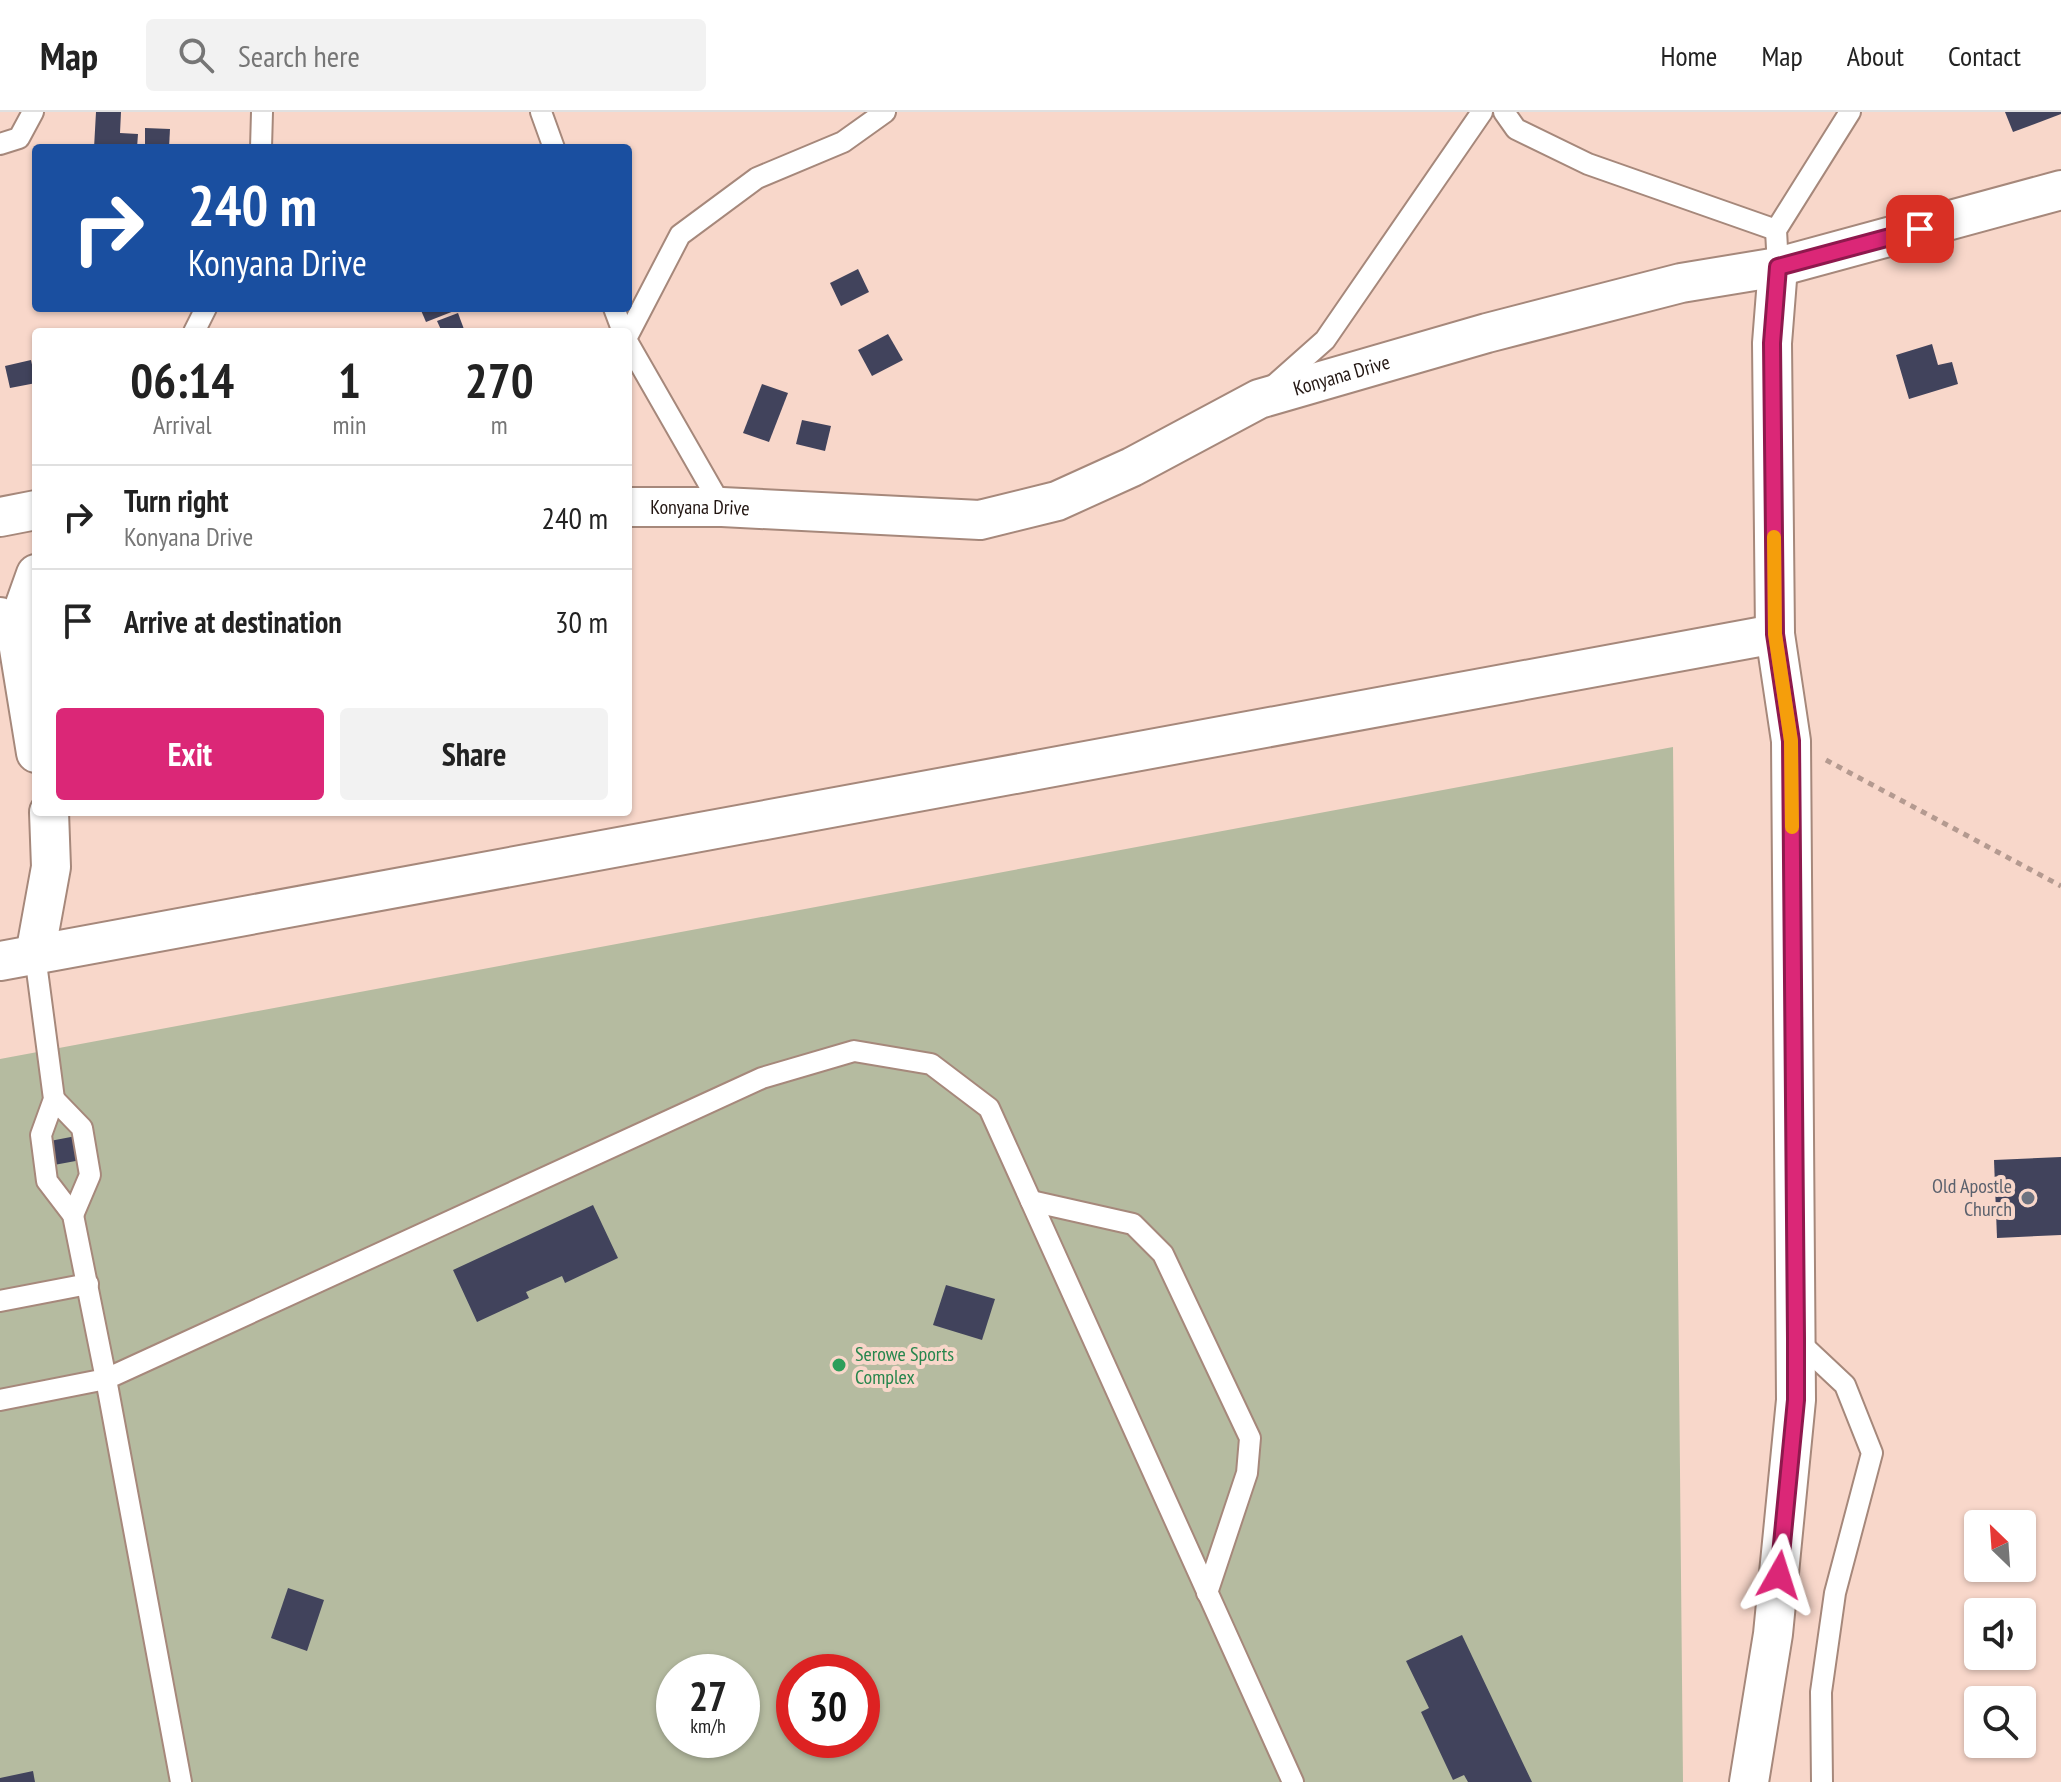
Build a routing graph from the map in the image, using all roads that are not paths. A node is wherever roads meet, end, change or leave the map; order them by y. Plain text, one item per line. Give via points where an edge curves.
1 (33, 112) edge
2 (262, 112) edge
3 (541, 112) edge
4 (885, 112) edge
5 (1482, 112) edge
6 (1504, 112) edge
7 (1850, 112) edge
8 (0, 144) edge
9 (261, 144) edge
10 (553, 144) edge
11 (2061, 190) edge
12 (1776, 230) junction
13 (1778, 267) junction
14 (629, 328) edge
15 (632, 350) edge
16 (1259, 399) junction
17 (632, 507) edge
18 (722, 507) junction
19 (32, 511) edge
20 (0, 517) edge
21 (32, 581) edge
22 (8, 624) edge
23 (1775, 634) junction
24 (32, 735) edge
25 (49, 816) edge
26 (18, 958) edge
27 (54, 1099) junction
28 (1031, 1201) junction
29 (73, 1215) junction
30 (88, 1284) junction
31 (0, 1301) edge
32 (1796, 1339) junction
33 (106, 1379) junction
34 (0, 1400) edge
35 (1207, 1593) junction
36 (181, 1782) edge
37 (1293, 1782) edge
38 (1749, 1782) edge
39 (1822, 1782) edge

1 - 8 lane via 19,138
2 - 9 lane
3 - 10 lane
4 - 14 lane via 843,142 757,178 680,235
5 - 16 lane via 1325,340
6 - 12 lane via 1516,129 1588,164
7 - 12 lane
11 - 13 street, Konyana Drive
12 - 13 lane
13 - 16 street, Konyana Drive via 1666,287
13 - 23 street via 1772,343
15 - 18 lane
16 - 18 street, Konyana Drive via 1057,501 980,520
17 - 18 street, Konyana Drive
19 - 20 street
21 - 22 street
22 - 24 street
23 - 26 street
23 - 32 street via 1791,741
25 - 26 street via 51,867
26 - 27 lane
27 - 29 lane via 41,1135 47,1181
27 - 29 lane via 82,1128 90,1175
28 - 33 lane via 989,1108 931,1064 854,1051 762,1078
28 - 35 lane
28 - 35 lane via 1133,1224 1163,1254 1250,1438 1247,1473
29 - 30 lane
30 - 31 lane
30 - 33 lane
32 - 38 street via 1796,1400 1773,1634
32 - 39 lane via 1845,1385 1872,1453 1835,1593 1821,1692
33 - 34 lane
33 - 36 lane
35 - 37 lane

